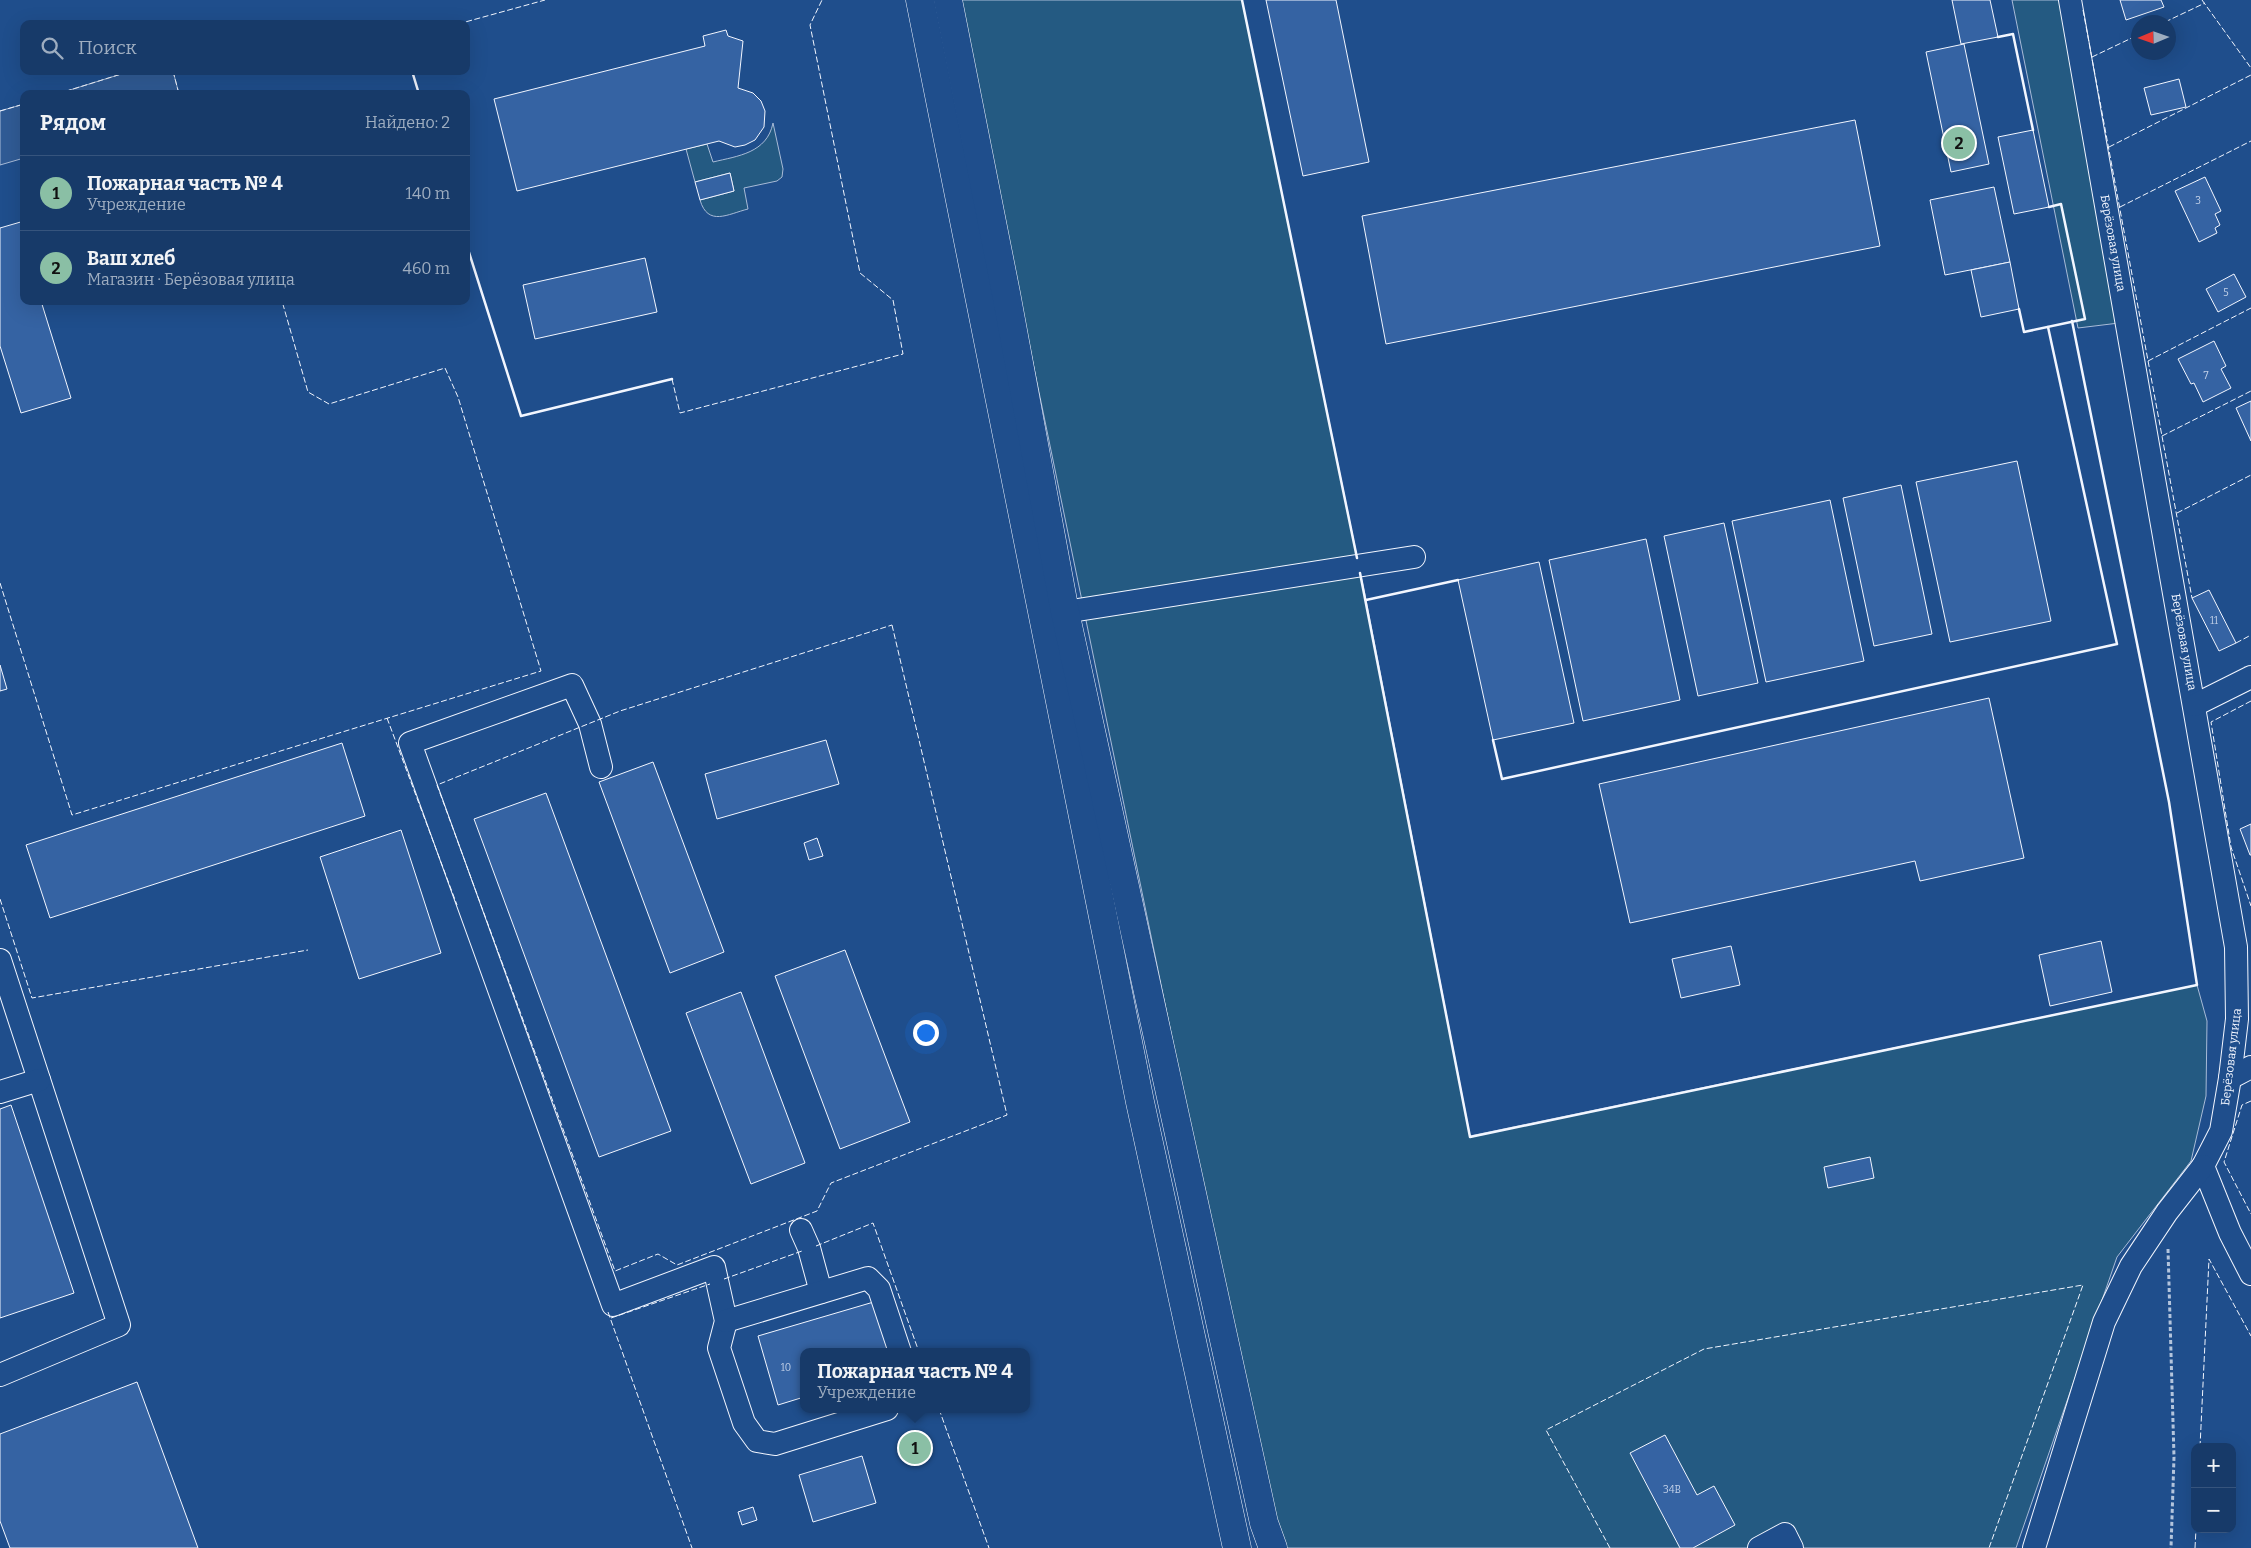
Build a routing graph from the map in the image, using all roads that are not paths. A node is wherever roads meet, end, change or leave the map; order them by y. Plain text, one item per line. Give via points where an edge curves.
1 (920, 0) edge
2 (948, 0) edge
3 (2070, 0) edge
4 (1414, 556) dead end
5 (1065, 612) junction
6 (2251, 676) edge
7 (2195, 705) junction
8 (601, 767) dead end
9 (0, 960) edge
10 (2251, 1067) edge
11 (2230, 1078) junction
12 (39, 1080) junction
13 (0, 1092) edge
14 (2203, 1166) junction
15 (801, 1230) dead end
16 (2251, 1274) edge
17 (820, 1292) junction
18 (726, 1321) junction
19 (899, 1348) edge
20 (0, 1375) edge
21 (874, 1413) edge
22 (1237, 1548) edge
23 (1273, 1548) edge
24 (1759, 1548) edge
25 (1792, 1548) edge
26 (2034, 1548) edge

1 - 22 main road via 1140,1102
2 - 5 main road
3 - 7 street, Берёзовая улица
4 - 5 street
5 - 23 main road via 1264,1523
6 - 7 street
7 - 11 street, Берёзовая улица via 2236,947 2237,1019
8 - 18 street via 590,724 572,685 410,743 613,1305 714,1267
9 - 12 street
10 - 11 street
11 - 14 street, Берёзовая улица via 2221,1131
12 - 13 street
12 - 20 street via 119,1326
14 - 16 street via 2230,1234
14 - 26 street, Берёзовая улица via 2166,1212 2131,1266 2104,1322
15 - 17 street
17 - 18 street
17 - 19 street via 868,1278 879,1289
18 - 21 street via 719,1348 744,1423 757,1441 775,1444
24 - 25 street via 1785,1534

